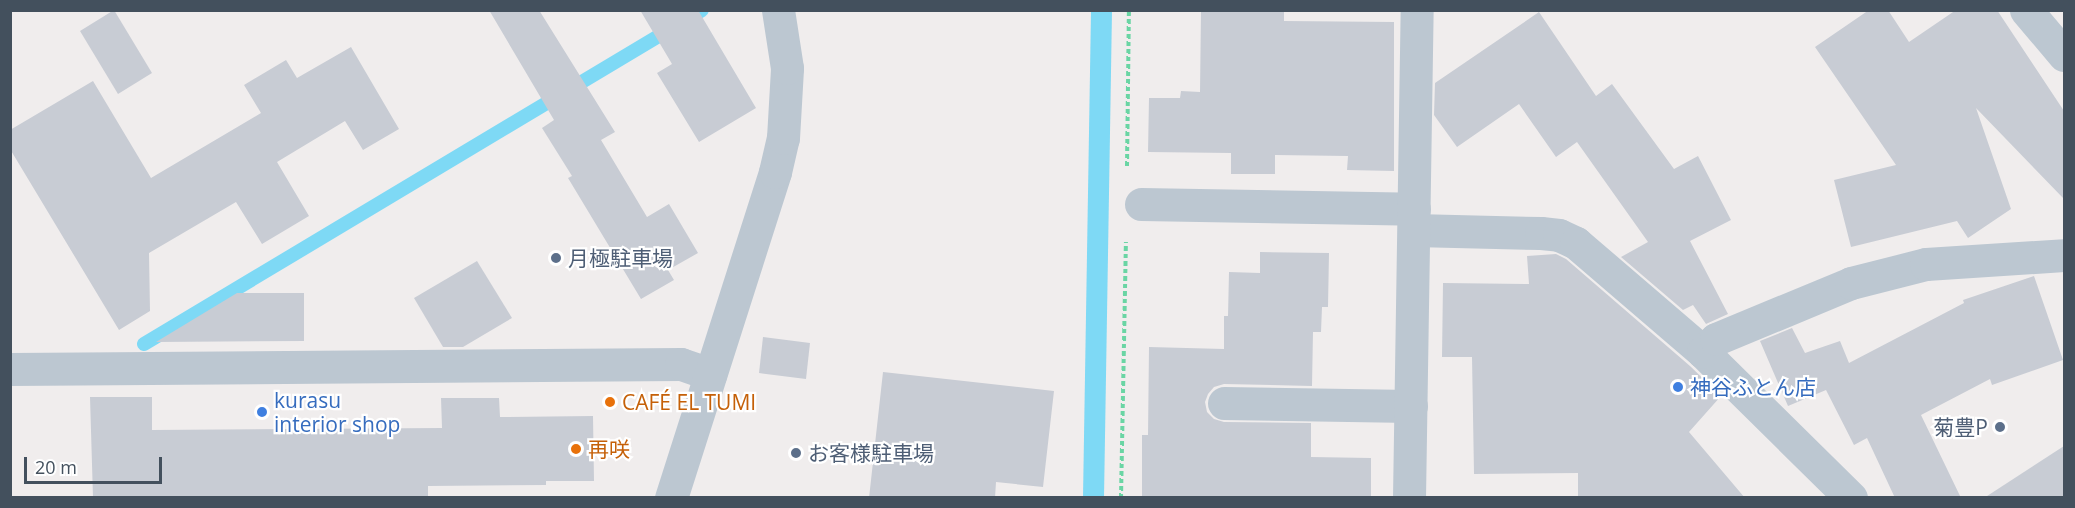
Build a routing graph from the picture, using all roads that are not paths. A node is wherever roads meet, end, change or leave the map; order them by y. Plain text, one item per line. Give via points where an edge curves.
1 (778, 10) edge
2 (1417, 10) edge
3 (2026, 10) edge
4 (2064, 55) edge
5 (1141, 204) dead end
6 (1414, 219) junction
7 (2064, 255) edge
8 (1703, 352) junction
9 (10, 369) edge
10 (710, 374) junction
11 (1224, 403) dead end
12 (1411, 406) junction
13 (670, 498) edge
14 (1409, 498) edge
15 (1851, 498) edge

1 - 10 street via 787,68 783,138
2 - 6 street
3 - 4 street
5 - 6 street
6 - 8 street via 1558,235 1590,254
6 - 12 street
7 - 8 street via 1926,264 1851,283 1716,339
8 - 15 street
9 - 10 street via 681,364
10 - 13 street
11 - 12 street
12 - 14 street

